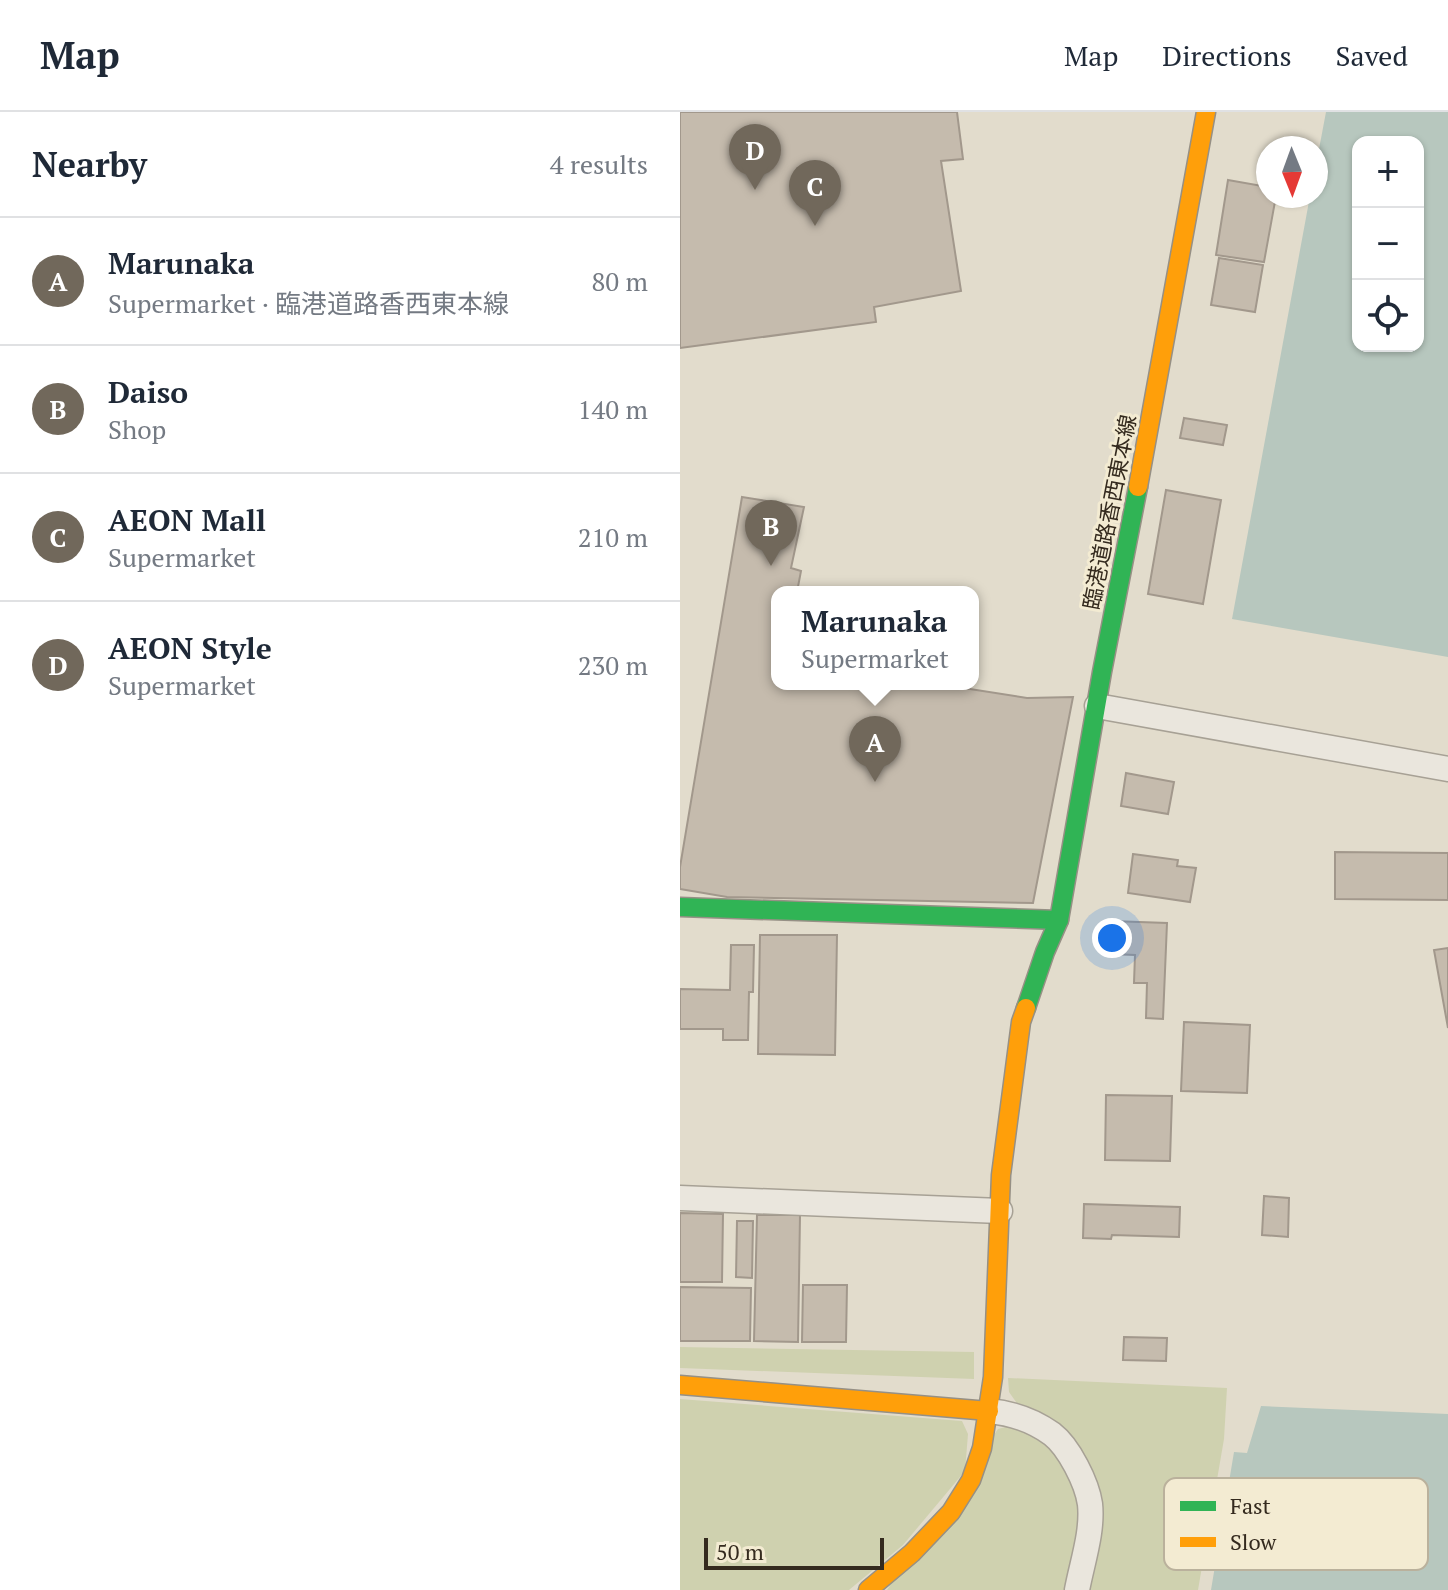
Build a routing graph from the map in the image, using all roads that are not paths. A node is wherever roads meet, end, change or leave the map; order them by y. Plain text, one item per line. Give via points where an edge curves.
1 (1206, 112) edge
2 (1097, 706) junction
3 (1448, 769) edge
4 (680, 907) edge
5 (1059, 920) junction
6 (680, 1198) edge
7 (1000, 1211) junction
8 (680, 1385) edge
9 (989, 1411) junction
10 (868, 1590) edge
11 (1077, 1590) edge

1 - 2 street, 臨港道路香西東本線
2 - 3 street
2 - 5 street, 臨港道路香西東本線
4 - 5 street
5 - 7 street, 臨港道路香西東本線 via 1021,1022
6 - 7 street
7 - 9 street, 臨港道路香西東本線
8 - 9 street
9 - 10 street, 臨港道路香西東本線 via 971,1480 951,1512
9 - 11 street via 1008,1413 1054,1435 1083,1480 1089,1529

